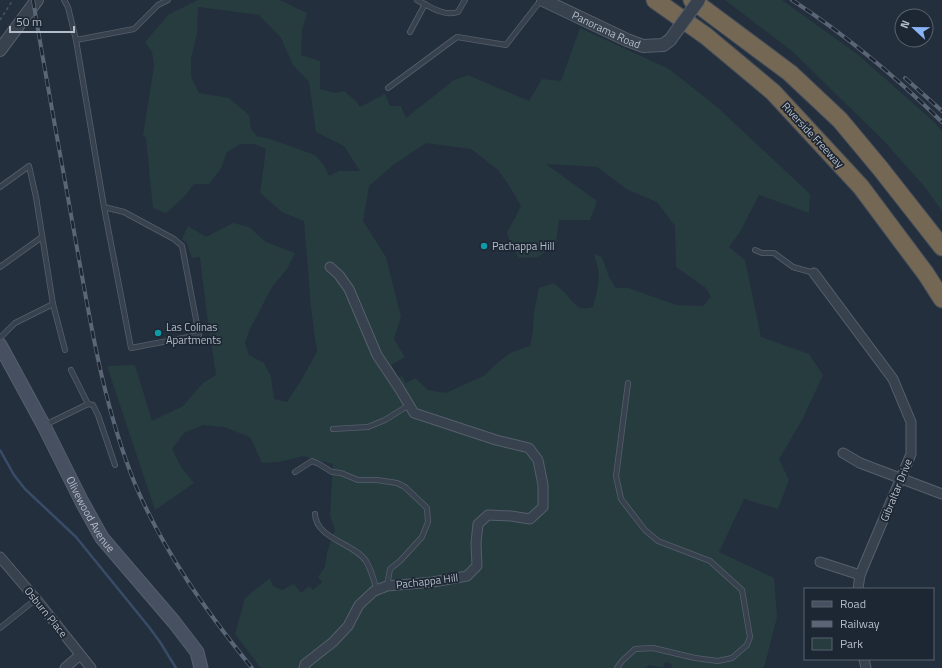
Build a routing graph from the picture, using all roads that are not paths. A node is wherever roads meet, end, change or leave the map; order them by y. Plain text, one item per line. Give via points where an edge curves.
1 (37, 0) edge
2 (64, 0) edge
3 (168, 0) edge
4 (417, 0) edge
5 (465, 0) edge
6 (542, 0) edge
7 (655, 0) edge
8 (692, 0) edge
9 (699, 0) edge
10 (425, 4) junction
11 (410, 32) dead end
12 (76, 40) junction
13 (0, 50) edge
14 (388, 88) dead end
15 (0, 186) edge
16 (104, 207) junction
17 (42, 237) junction
18 (942, 247) edge
19 (755, 250) dead end
20 (0, 267) edge
21 (330, 268) dead end
22 (814, 273) joint
23 (942, 299) edge
24 (53, 304) junction
25 (0, 338) edge
26 (0, 345) edge
27 (65, 350) dead end
28 (71, 370) dead end
29 (628, 383) dead end
30 (88, 404) junction
31 (409, 405) junction
32 (44, 426) junction
33 (333, 429) dead end
34 (843, 453) dead end
35 (115, 465) dead end
36 (295, 472) dead end
37 (902, 479) junction
38 (942, 494) edge
39 (315, 514) dead end
40 (0, 557) edge
41 (820, 562) dead end
42 (860, 575) junction
43 (387, 586) junction
44 (858, 588) edge
45 (377, 590) junction
46 (36, 599) junction
47 (0, 628) edge
48 (80, 655) junction
49 (65, 668) edge
50 (91, 668) edge
51 (202, 668) edge
52 (304, 668) edge
53 (617, 668) edge

1 - 13 street
2 - 12 lane
3 - 12 lane via 158,5 134,29
4 - 10 lane
5 - 10 lane via 458,12 451,13 439,11
6 - 9 street, Panorama Road, bridge via 643,46 663,46
6 - 14 lane via 506,45 457,37
7 - 23 highway, Riverside Freeway via 706,36 773,92 862,187
8 - 18 highway via 790,73 840,120
10 - 11 lane
12 - 16 lane
15 - 17 lane via 29,166
16 - 16 lane via 124,212 182,246 199,335 131,348
17 - 20 lane
17 - 24 lane
19 - 22 lane via 774,253 793,266
21 - 31 street, Pachappa Hill via 349,289 377,355
22 - 37 street, Gibraltar Drive via 893,379 911,422 911,454
24 - 25 lane via 15,323
24 - 27 lane
26 - 32 main road, Olivewood Avenue
28 - 30 lane
29 - 53 lane via 616,476 621,499 645,530 658,541 710,561 742,590 750,637 747,645 732,658 718,661 653,648 635,649
30 - 32 lane
30 - 35 lane via 93,406 98,415
31 - 33 lane via 368,427
31 - 43 street, Pachappa Hill via 414,413 529,448 538,460 543,485 543,507 530,519 488,516 478,524 477,566 467,576
32 - 51 main road, Olivewood Avenue via 102,538 174,622 197,652
34 - 37 street via 860,463
36 - 43 lane via 312,461 332,472 358,480 397,483 405,487 427,508 428,522 422,537 390,569
37 - 38 street
37 - 42 street, Gibraltar Drive
39 - 45 lane via 317,525 332,538 363,557
40 - 46 street, Osburn Place
41 - 42 street
42 - 44 street, Gibraltar Drive
43 - 45 street, Pachappa Hill
45 - 52 street, Pachappa Hill via 360,605 348,626 333,642 305,664
46 - 47 lane
46 - 48 street, Osburn Place
48 - 49 street
48 - 50 street, Osburn Place

